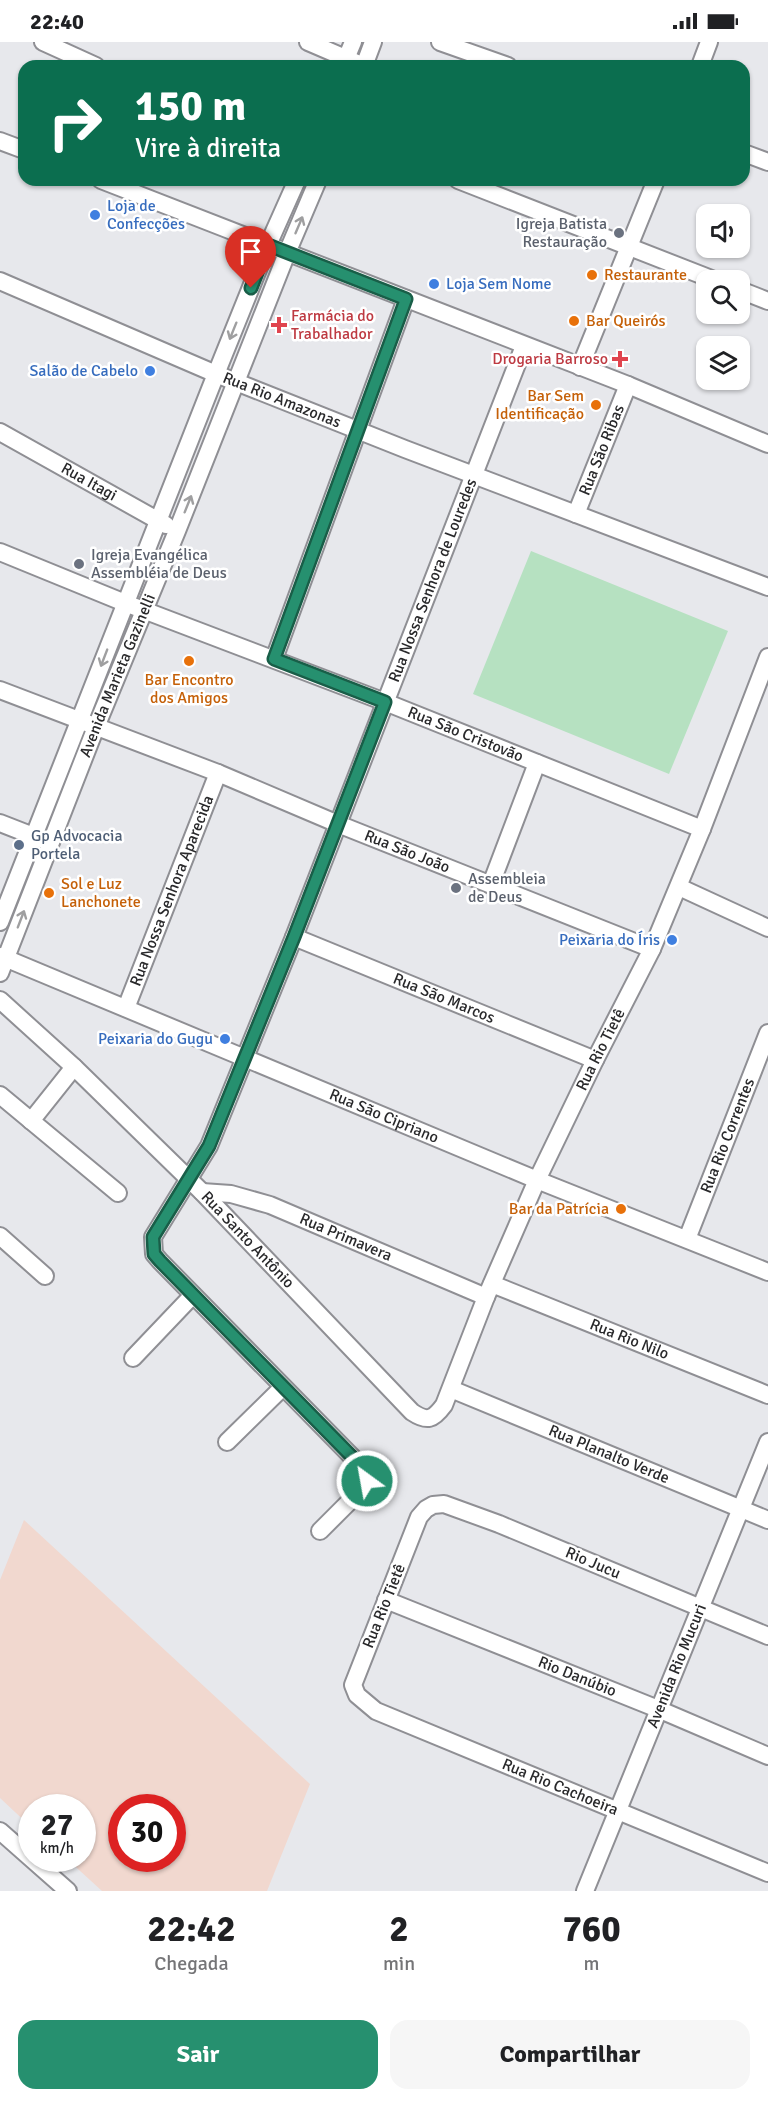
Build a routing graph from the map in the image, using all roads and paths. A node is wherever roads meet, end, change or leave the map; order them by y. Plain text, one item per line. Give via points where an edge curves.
1 (43, 42) edge
2 (308, 42) edge
3 (353, 42) edge
4 (373, 42) edge
5 (440, 42) edge
6 (709, 42) edge
7 (83, 60) edge
8 (341, 60) edge
9 (346, 60) edge
10 (366, 60) edge
11 (491, 60) edge
12 (702, 60) edge
13 (0, 141) edge
14 (18, 148) edge
15 (750, 155) edge
16 (768, 162) edge
17 (116, 186) edge
18 (294, 186) edge
19 (315, 186) edge
20 (473, 186) edge
21 (654, 186) edge
22 (268, 245) junction
23 (629, 249) junction
24 (287, 253) junction
25 (696, 273) edge
26 (0, 281) edge
27 (750, 294) edge
28 (406, 299) junction
29 (768, 301) edge
30 (524, 345) junction
31 (580, 367) junction
32 (216, 374) junction
33 (236, 382) junction
34 (628, 385) junction
35 (358, 430) junction
36 (0, 432) edge
37 (768, 444) edge
38 (473, 475) junction
39 (576, 514) junction
40 (159, 521) junction
41 (177, 531) junction
42 (0, 552) edge
43 (768, 587) edge
44 (125, 603) junction
45 (145, 611) junction
46 (768, 657) edge
47 (274, 659) junction
48 (0, 690) edge
49 (385, 702) junction
50 (79, 721) junction
51 (96, 727) junction
52 (537, 764) junction
53 (218, 773) junction
54 (0, 823) edge
55 (338, 824) junction
56 (702, 829) junction
57 (33, 836) junction
58 (51, 843) junction
59 (491, 884) junction
60 (679, 888) junction
61 (0, 922) edge
62 (768, 928) edge
63 (294, 937) junction
64 (652, 949) junction
65 (2, 963) edge
66 (0, 1000) edge
67 (126, 1008) junction
68 (768, 1033) edge
69 (243, 1058) junction
70 (596, 1060) junction
71 (74, 1067) junction
72 (0, 1095) edge
73 (31, 1121) junction
74 (189, 1180) junction
75 (537, 1180) junction
76 (202, 1192) junction
77 (118, 1193) dead end
78 (0, 1236) edge
79 (687, 1239) junction
80 (768, 1272) edge
81 (45, 1276) dead end
82 (489, 1291) junction
83 (193, 1295) junction
84 (133, 1358) dead end
85 (283, 1387) junction
86 (452, 1389) junction
87 (768, 1395) edge
88 (412, 1412) joint
89 (227, 1442) dead end
90 (768, 1442) edge
91 (740, 1509) junction
92 (419, 1517) joint
93 (768, 1520) edge
94 (320, 1531) dead end
95 (386, 1600) junction
96 (699, 1608) junction
97 (768, 1636) edge
98 (357, 1695) joint
99 (658, 1709) junction
100 (768, 1756) edge
101 (619, 1810) junction
102 (0, 1831) edge
103 (768, 1873) edge
104 (68, 1891) edge
105 (585, 1891) edge

1 - 7 street
2 - 8 street
3 - 9 street
4 - 10 street
5 - 11 street
6 - 12 street
13 - 14 street
15 - 16 street
17 - 22 street
18 - 22 street, Avenida Marieta Gazinelli
24 -> 19 street, Avenida Marieta Gazinelli
20 - 23 street
21 - 23 street
22 - 24 street
22 -> 32 street, Avenida Marieta Gazinelli
23 - 25 street
23 - 31 street
24 - 28 street
24 - 33 street, Avenida Marieta Gazinelli
26 - 32 street, Rua Rio Amazonas
27 - 29 street
28 - 30 street
28 - 35 street
30 - 31 street
30 - 38 street, Rua Nossa Senhora de Louredes
31 - 34 street
32 - 33 street, Rua Rio Amazonas
32 - 40 street, Avenida Marieta Gazinelli
33 - 35 street, Rua Rio Amazonas
41 -> 33 street, Avenida Marieta Gazinelli
34 - 37 street
34 - 39 street, Rua São Ribas
35 - 38 street, Rua Rio Amazonas
35 - 47 street
36 - 40 street, Rua Itagi
38 - 39 street, Rua Rio Amazonas
38 - 49 street, Rua Nossa Senhora de Louredes
39 - 43 street, Rua Rio Amazonas
40 - 41 street, Rua Itagi
40 - 44 street, Avenida Marieta Gazinelli
41 - 45 street, Avenida Marieta Gazinelli
42 - 44 street, Rua São Cristovão
44 - 45 street, Rua São Cristovão
44 -> 50 street, Avenida Marieta Gazinelli
45 - 47 street, Rua São Cristovão
45 - 51 street, Avenida Marieta Gazinelli
46 - 56 street, Rua Rio Tietê
47 - 49 street, Rua São Cristovão
48 - 50 street, Rua São João
49 - 52 street, Rua São Cristovão
49 - 55 street, Rua Nossa Senhora de Louredes
50 - 51 street, Rua São João
50 - 57 street, Avenida Marieta Gazinelli
51 - 53 street, Rua São João
51 - 58 street, Avenida Marieta Gazinelli
52 - 56 street, Rua São Cristovão
52 - 59 street
53 - 55 street, Rua São João
53 - 67 street, Rua Nossa Senhora Aparecida
54 - 57 street
55 - 59 street, Rua São João
55 - 63 street, Rua Nossa Senhora de Louredes
56 - 60 street, Rua Rio Tietê
57 - 58 street
57 - 61 street, Avenida Marieta Gazinelli
65 -> 58 street, Avenida Marieta Gazinelli
59 - 64 street, Rua São João
60 - 62 street
60 - 64 street, Rua Rio Tietê
63 - 69 street, Rua Nossa Senhora de Louredes
63 - 70 street, Rua São Marcos
64 - 70 street, Rua Rio Tietê
65 - 67 street, Rua São Cipriano
66 - 71 street, Rua Santo Antônio
67 - 69 street, Rua São Cipriano
68 - 79 street, Rua Rio Correntes
69 - 74 street, Rua Nossa Senhora de Louredes via 209,1146
69 - 75 street, Rua São Cipriano
70 - 75 street, Rua Rio Tietê
71 - 73 street
71 - 74 street, Rua Santo Antônio
72 - 73 street
73 - 77 street
74 - 76 street, Rua Santo Antônio
74 - 83 street, Rua Nossa Senhora de Louredes via 153,1237 153,1247 160,1261
75 - 79 street, Rua São Cipriano
75 - 82 street, Rua Rio Tietê
76 - 82 street, Rua Primavera via 231,1194 270,1205
76 - 88 street, Rua Santo Antônio
78 - 81 street
79 - 80 street, Rua São Cipriano
82 - 86 street, Rua Rio Tietê
82 - 87 street, Rua Rio Nilo
83 - 84 street
83 - 85 street, Rua Nossa Senhora de Louredes
85 - 89 street
85 - 94 street, Rua Nossa Senhora de Louredes via 367,1474 364,1487
86 - 88 street, Rua Rio Tietê via 437,1414 422,1419
86 - 91 street, Rua Planalto Verde
90 - 91 street, Avenida Rio Mucuri
91 - 93 street, Rua Planalto Verde
91 - 96 street, Avenida Rio Mucuri
92 - 95 street, Rua Rio Tietê
92 - 96 street, Rio Jucu via 426,1509 444,1503
95 - 98 street, Rua Rio Tietê via 353,1685
95 - 99 street, Rio Danúbio
96 - 97 street, Rio Jucu
96 - 99 street, Avenida Rio Mucuri
98 - 101 street, Rua Rio Cachoeira via 376,1711
99 - 100 street, Rio Danúbio
99 - 101 street, Avenida Rio Mucuri
101 - 103 street, Rua Rio Cachoeira
101 - 105 street, Avenida Rio Mucuri
102 - 104 street

